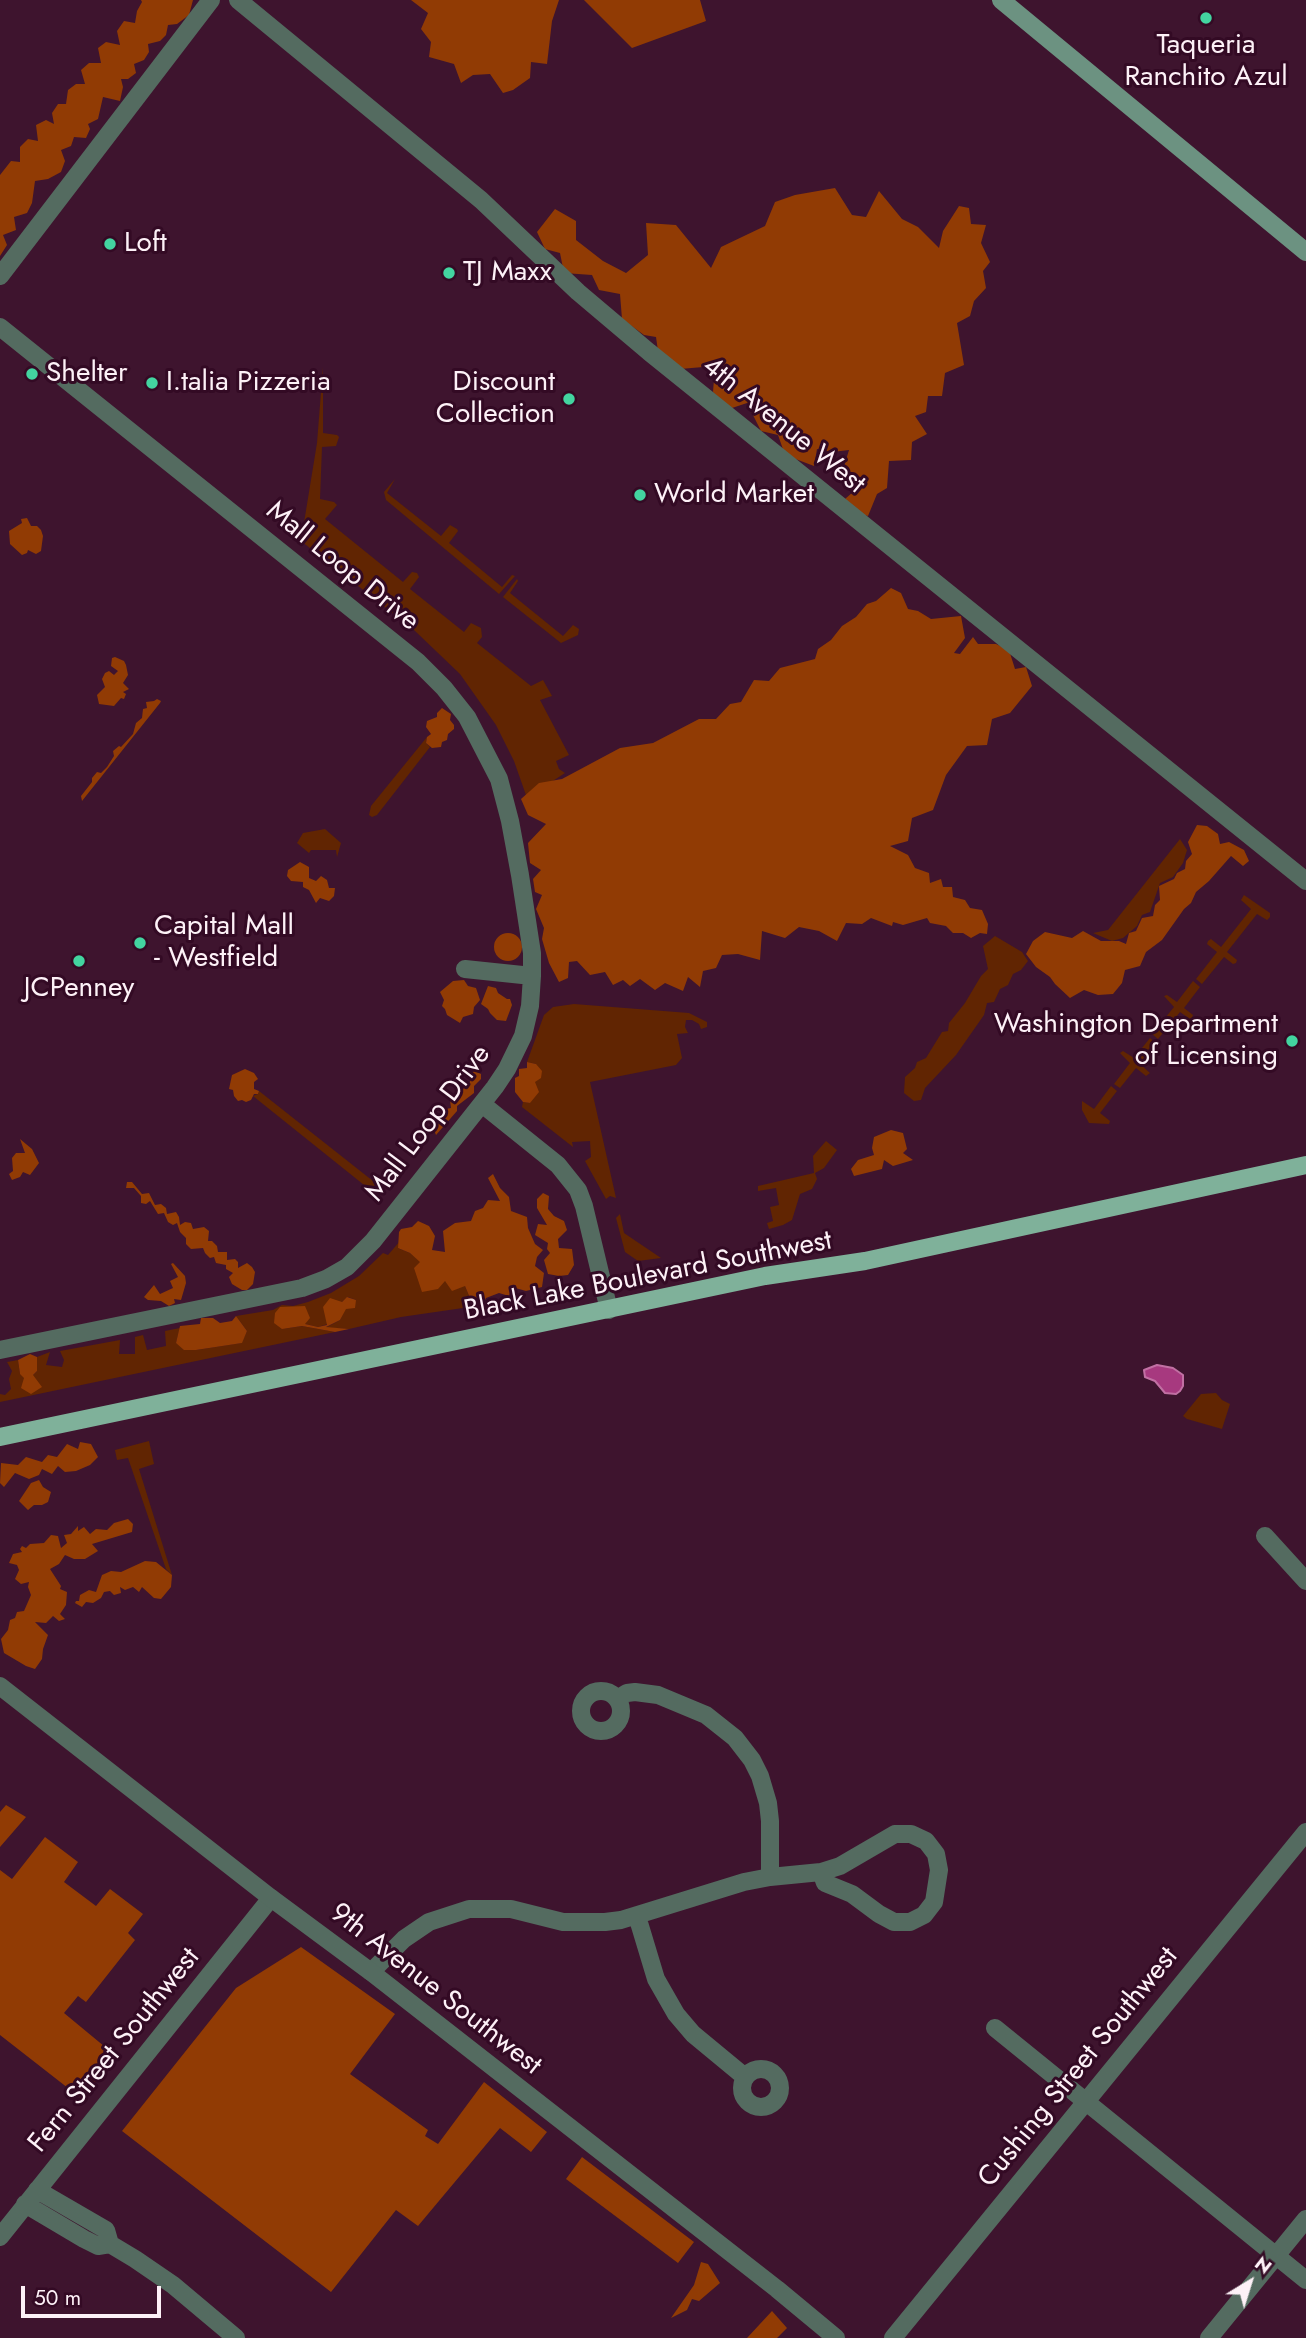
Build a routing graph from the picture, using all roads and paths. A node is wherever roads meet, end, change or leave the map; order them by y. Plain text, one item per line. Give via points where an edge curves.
1 (211, 0) edge
2 (238, 0) edge
3 (1001, 0) edge
4 (1306, 251) edge
5 (0, 276) edge
6 (0, 327) edge
7 (1306, 881) edge
8 (465, 969) dead end
9 (532, 976) junction
10 (482, 1104) junction
11 (1306, 1165) edge
12 (609, 1310) junction
13 (0, 1350) edge
14 (0, 1437) edge
15 (1265, 1536) dead end
16 (1306, 1581) edge
17 (0, 1686) edge
18 (617, 1699) dead end
19 (1306, 1832) edge
20 (821, 1872) junction
21 (770, 1877) junction
22 (271, 1898) junction
23 (637, 1916) junction
24 (371, 1972) junction
25 (995, 2028) dead end
26 (745, 2077) dead end
27 (1086, 2101) junction
28 (31, 2197) junction
29 (76, 2212) junction
30 (1306, 2219) edge
31 (66, 2229) junction
32 (0, 2237) edge
33 (110, 2244) junction
34 (1276, 2255) junction
35 (1306, 2280) edge
36 (236, 2338) edge
37 (836, 2338) edge
38 (893, 2338) edge
39 (1209, 2338) edge

1 - 5 street
2 - 7 street, 4th Avenue West via 481,200 649,352
3 - 4 main road
6 - 9 street, Mall Loop Drive via 412,656 444,688 467,717 499,779 520,875
8 - 9 street
9 - 10 street, Mall Loop Drive via 523,1036
10 - 12 street via 558,1165 578,1190
10 - 13 street, Mall Loop Drive via 365,1250 326,1279 302,1288
11 - 12 main road, Black Lake Boulevard Southwest via 865,1261 765,1276
12 - 14 main road, Black Lake Boulevard Southwest
15 - 16 street
17 - 22 street, 9th Avenue Southwest
18 - 21 street via 635,1692 658,1695 706,1714 735,1738 760,1776 768,1802
19 - 27 street, Cushing Street Southwest
20 - 20 street via 895,1834 911,1834 926,1841 936,1854 939,1870 934,1902 925,1915 910,1922 894,1922 879,1914 852,1894 825,1883
20 - 21 street
21 - 23 street
22 - 24 street, 9th Avenue Southwest
22 - 28 street, Fern Street Southwest
23 - 24 street via 579,1924 512,1909 469,1909 429,1922 404,1938
23 - 26 street via 656,1979 676,2014
24 - 37 street, 9th Avenue Southwest
25 - 27 street
27 - 34 street
27 - 38 street, Cushing Street Southwest
28 - 29 street
28 - 31 street
28 - 32 street, Fern Street Southwest
29 - 31 street
29 - 33 street via 106,2230
30 - 34 street
31 - 33 street via 98,2246
33 - 36 street via 173,2285
34 - 35 street
34 - 39 street

